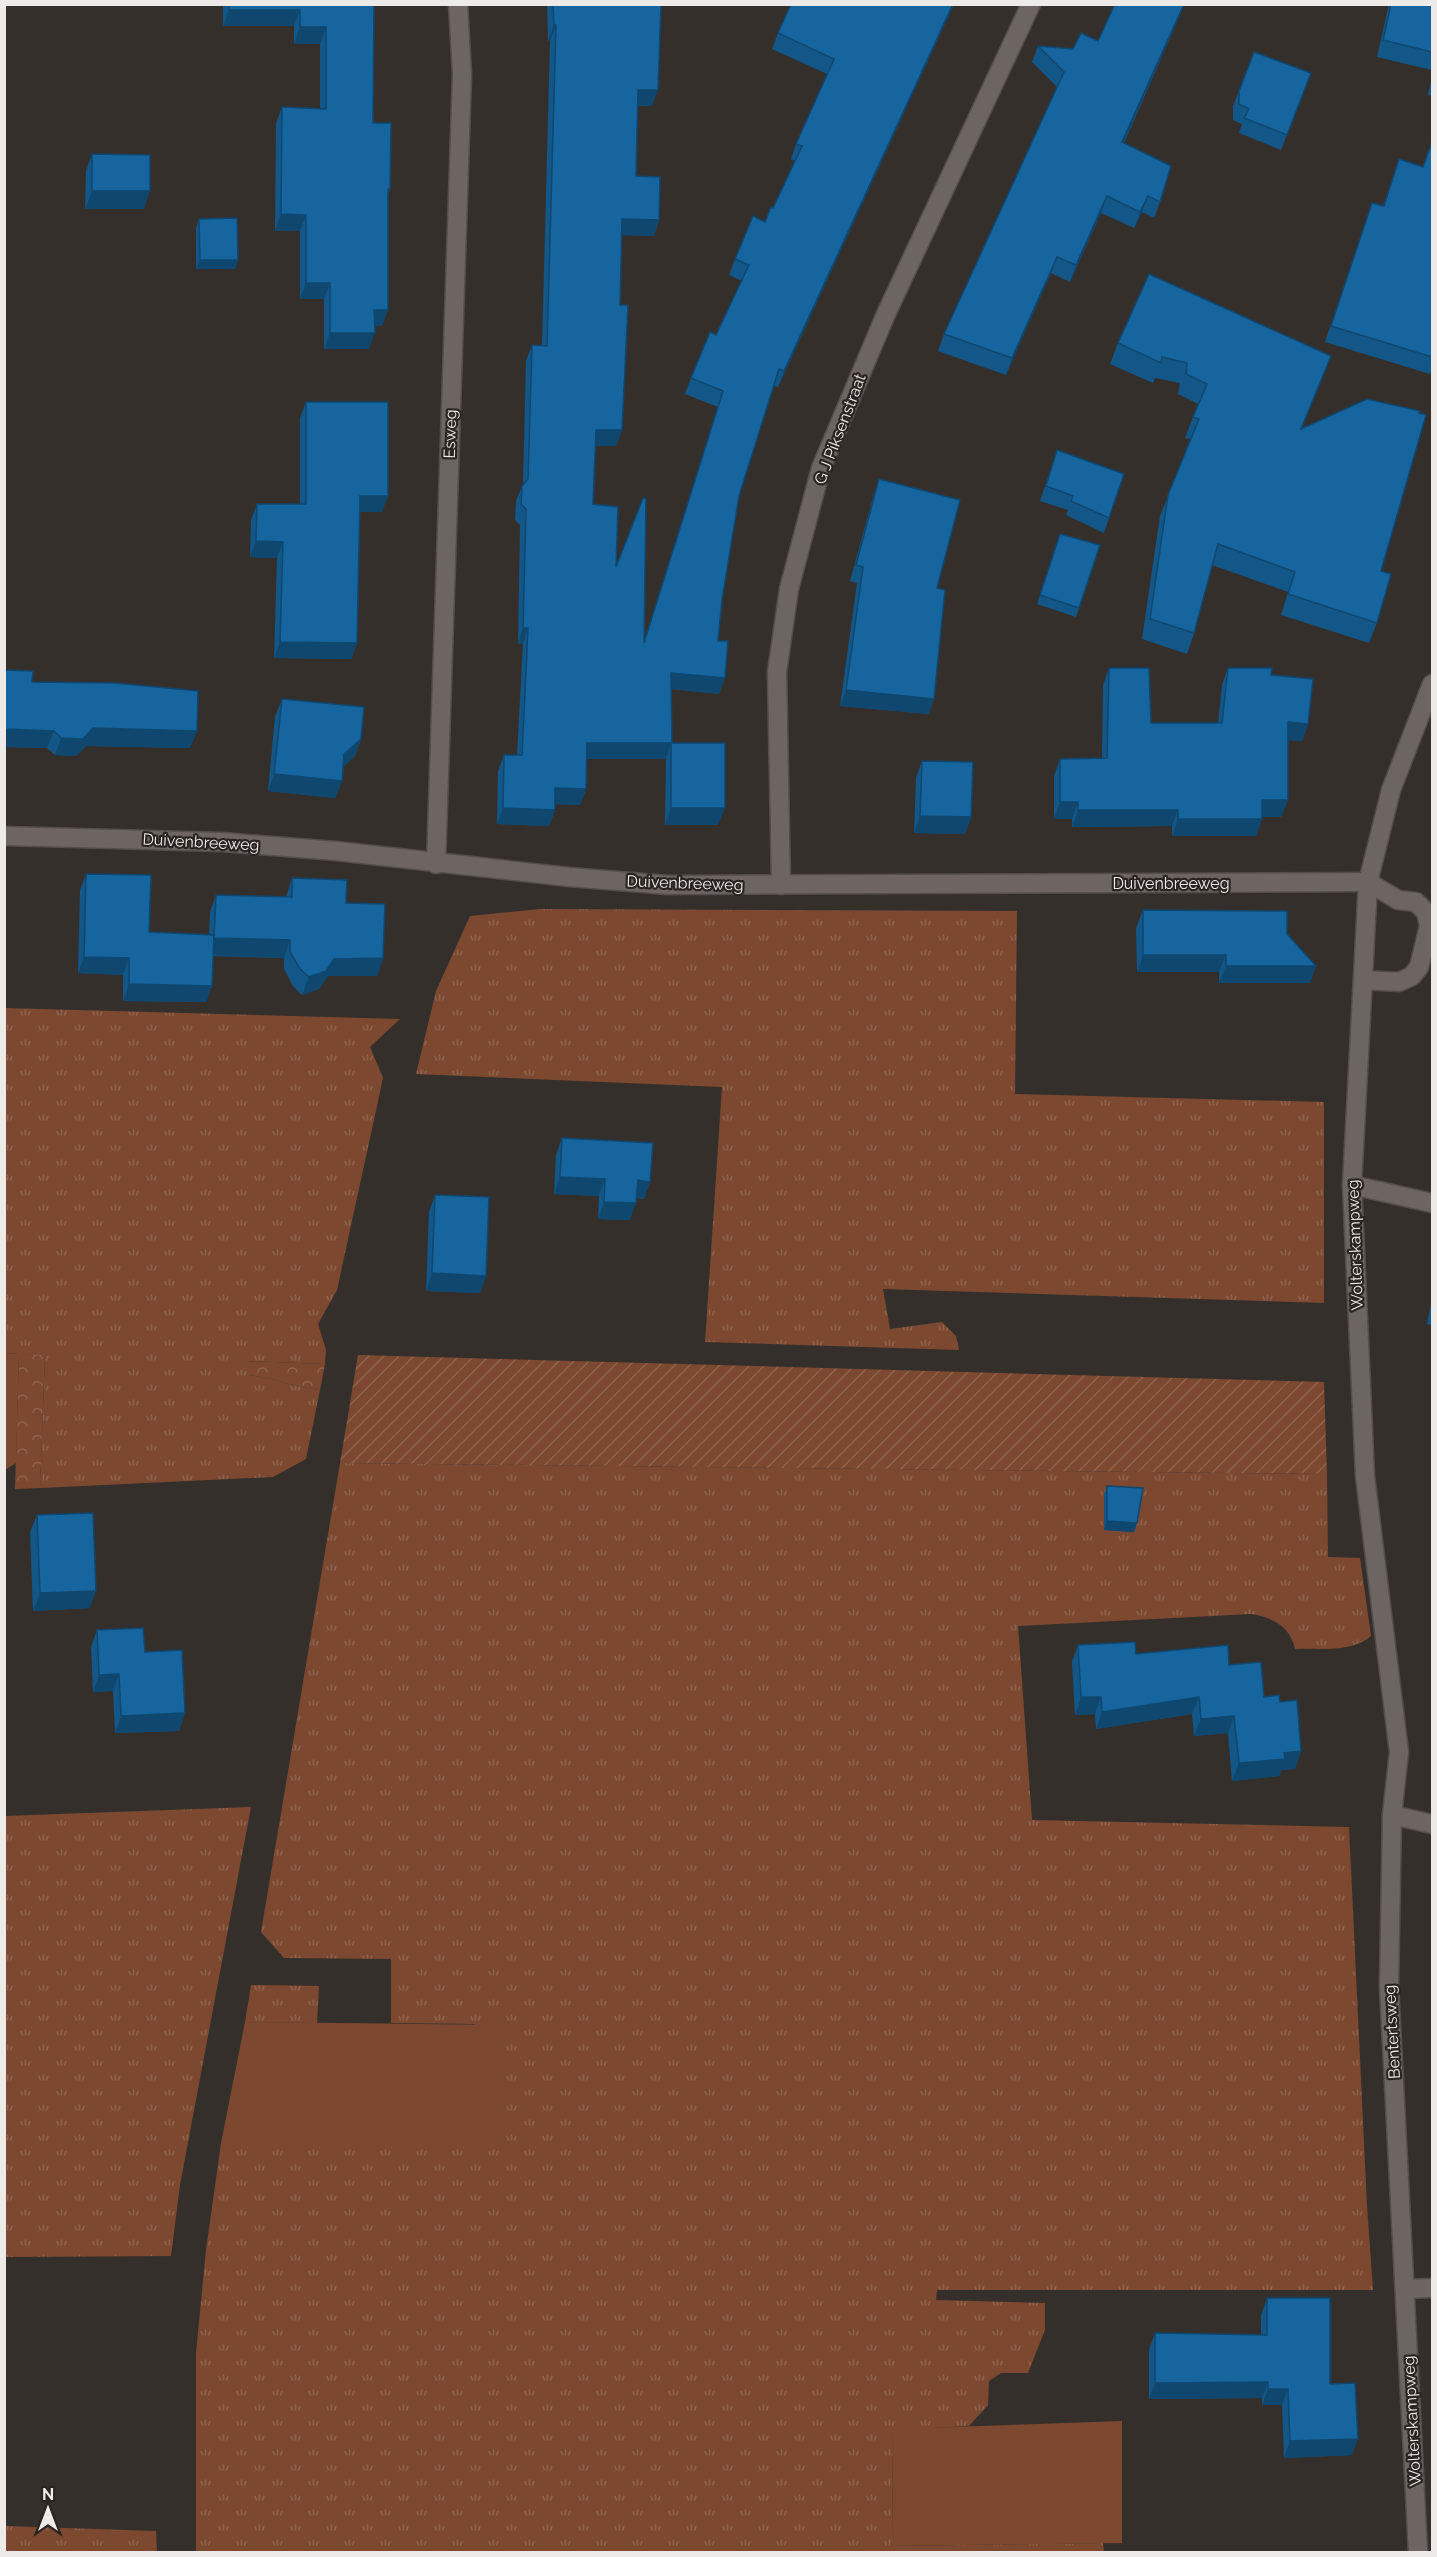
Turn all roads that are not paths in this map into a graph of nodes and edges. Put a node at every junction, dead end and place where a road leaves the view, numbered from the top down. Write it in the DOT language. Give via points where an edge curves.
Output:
graph roads {
  1 [pos="458,4"];
  2 [pos="1031,4"];
  3 [pos="1432,684"];
  4 [pos="4,836"];
  5 [pos="436,864"];
  6 [pos="1368,882"];
  7 [pos="781,885"];
  8 [pos="1363,980"];
  9 [pos="1352,1185"];
  10 [pos="1432,1203"];
  11 [pos="1392,1815"];
  12 [pos="1432,1824"];
  13 [pos="1432,2288"];
  14 [pos="1405,2289"];
  15 [pos="1418,2553"];
  1 -- 5 [label="street, Esweg" via="462,86"];
  2 -- 7 [label="street, G J Piksenstraat" via="886,314 822,468 789,589 777,672"];
  3 -- 6 [label="street, Wolterskampweg" via="1391,790"];
  4 -- 5 [label="street, Duivenbreeweg" via="222,842"];
  5 -- 7 [label="street, Duivenbreeweg" via="668,885"];
  6 -- 7 [label="street, Duivenbreeweg"];
  6 -- 8 [label="street, Wolterskampweg"];
  6 -- 8 [label="street" via="1398,900 1416,902 1426,912 1429,926 1419,967 1412,976 1399,982"];
  8 -- 9 [label="street, Wolterskampweg"];
  9 -- 10 [label="street"];
  9 -- 11 [label="street, Wolterskampweg" via="1365,1476 1399,1752"];
  11 -- 12 [label="street"];
  11 -- 14 [label="street, Bentertsweg" via="1389,1986"];
  13 -- 14 [label="street"];
  14 -- 15 [label="street, Wolterskampweg"];
}
